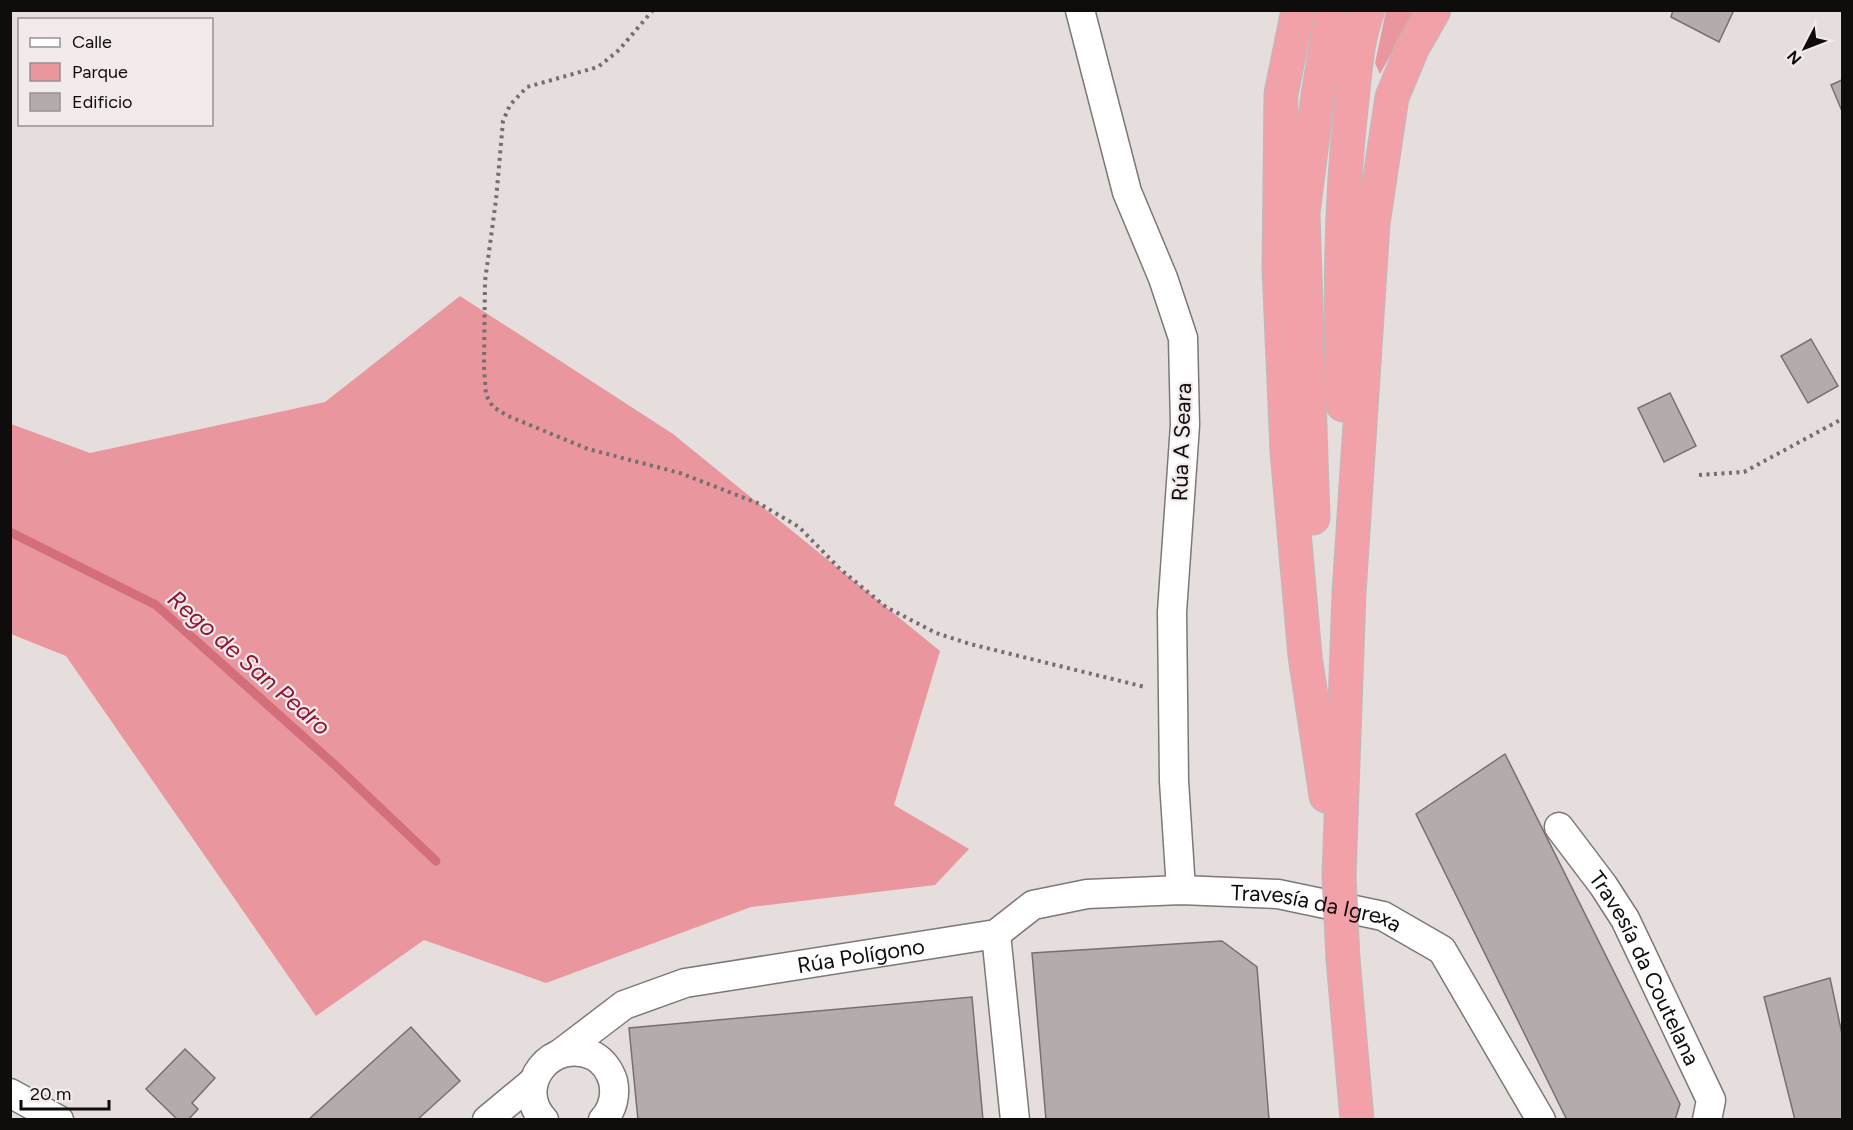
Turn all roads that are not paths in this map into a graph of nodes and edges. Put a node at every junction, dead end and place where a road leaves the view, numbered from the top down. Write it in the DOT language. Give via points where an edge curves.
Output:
graph roads {
  1 [pos="1080,10"];
  2 [pos="1298,10"];
  3 [pos="1332,10"];
  4 [pos="1368,10"];
  5 [pos="1434,10"];
  6 [pos="1349,593"];
  7 [pos="1321,757"];
  8 [pos="1559,827"];
  9 [pos="1339,876"];
  10 [pos="1181,890"];
  11 [pos="996,934"];
  12 [pos="561,1053"];
  13 [pos="534,1081"];
  14 [pos="13,1100"];
  15 [pos="607,1118"];
  16 [pos="58,1119"];
  17 [pos="487,1119"];
  18 [pos="544,1119"];
  19 [pos="1015,1119"];
  20 [pos="1357,1119"];
  21 [pos="1541,1119"];
  22 [pos="1707,1119"];
  1 -- 10 [label="street, Rúa A Seara" via="1127,192 1163,278 1182,338 1185,425 1172,612 1174,781"];
  2 -- 7 [label="highway" via="1281,93 1279,268 1288,464 1305,656"];
  3 -- 7 [label="highway" via="1303,213"];
  4 -- 6 [label="highway" via="1360,33 1344,176 1341,343"];
  5 -- 6 [label="highway" via="1392,97 1378,189"];
  6 -- 9 [label="highway"];
  7 -- 9 [label="highway"];
  8 -- 22 [label="street, Travesía da Coutelana" via="1625,919 1711,1100"];
  9 -- 20 [label="highway, bridge"];
  10 -- 11 [label="street, Travesía da Igrexa" via="1087,894 1033,905"];
  10 -- 21 [label="street, Travesía da Igrexa" via="1278,894 1383,916 1443,950"];
  11 -- 12 [label="street, Rúa Polígono" via="685,983 624,1005"];
  11 -- 19 [label="street"];
  12 -- 13 [label="street, Rúa Polígono" via="544,1064"];
  12 -- 15 [label="street" via="586,1053 606,1066 615,1090"];
  13 -- 17 [label="street, Rúa Polígono"];
  13 -- 18 [label="street" via="536,1106"];
  14 -- 16 [label="street"];
}
